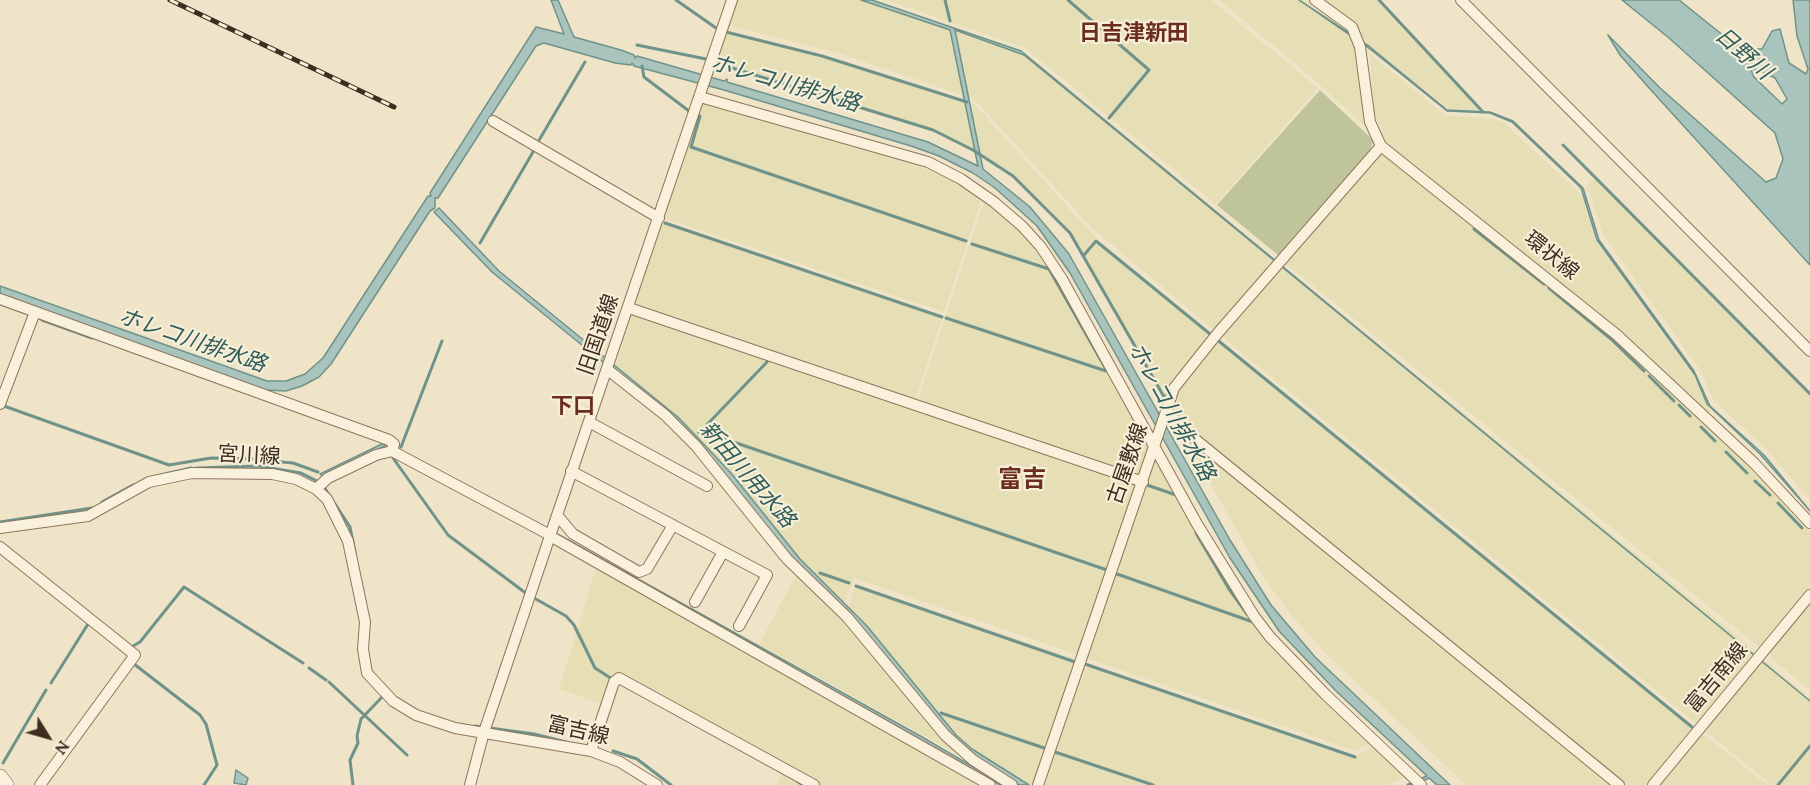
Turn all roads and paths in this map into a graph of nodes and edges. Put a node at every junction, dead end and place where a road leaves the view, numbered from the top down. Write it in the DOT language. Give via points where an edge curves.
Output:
graph roads {
  1 [pos="732,0"];
  2 [pos="1315,0"];
  3 [pos="1461,0"];
  4 [pos="702,92"];
  5 [pos="493,121"];
  6 [pos="1381,146"];
  7 [pos="659,218"];
  8 [pos="0,299"];
  9 [pos="629,308"];
  10 [pos="35,312"];
  11 [pos="1810,351"];
  12 [pos="608,370"];
  13 [pos="0,405"];
  14 [pos="1166,413"];
  15 [pos="589,422"];
  16 [pos="1154,441"];
  17 [pos="392,451"];
  18 [pos="572,471"];
  19 [pos="1143,482"];
  20 [pos="707,486"];
  21 [pos="316,489"];
  22 [pos="558,515"];
  23 [pos="1810,523"];
  24 [pos="673,525"];
  25 [pos="0,528"];
  26 [pos="550,536"];
  27 [pos="0,547"];
  28 [pos="723,552"];
  29 [pos="1810,595"];
  30 [pos="695,602"];
  31 [pos="739,626"];
  32 [pos="484,732"];
  33 [pos="591,751"];
  34 [pos="40,785"];
  35 [pos="470,785"];
  36 [pos="657,785"];
  37 [pos="814,785"];
  38 [pos="990,785"];
  39 [pos="1012,785"];
  40 [pos="1038,785"];
  41 [pos="1421,785"];
  42 [pos="1618,785"];
  43 [pos="1653,785"];
  1 -- 4 [label="street, 旧国道線"];
  2 -- 6 [label="street, 環状線" via="1352,27 1360,47 1370,122"];
  3 -- 11 [label="street"];
  4 -- 7 [label="street, 旧国道線"];
  4 -- 16 [label="street" via="928,162 961,178 994,202 1041,247"];
  5 -- 7 [label="street"];
  6 -- 14 [label="street, 古屋敷線" via="1188,370 1174,388"];
  6 -- 23 [label="street, 環状線" via="1617,335 1754,463"];
  7 -- 9 [label="street, 旧国道線"];
  8 -- 10 [label="street"];
  9 -- 12 [label="street, 旧国道線"];
  9 -- 19 [label="street"];
  10 -- 13 [label="street"];
  10 -- 17 [label="street" via="389,440 394,444"];
  12 -- 15 [label="street, 旧国道線"];
  12 -- 39 [label="street" via="665,415 696,446 787,559 847,617 945,735 973,760"];
  14 -- 16 [label="street, 古屋敷線"];
  14 -- 42 [label="street"];
  15 -- 18 [label="street, 旧国道線"];
  15 -- 20 [label="street"];
  16 -- 19 [label="street, 古屋敷線"];
  16 -- 41 [label="street" via="1238,591 1270,637"];
  17 -- 21 [label="street" via="376,454 328,478"];
  17 -- 26 [label="street"];
  18 -- 22 [label="street, 旧国道線"];
  18 -- 24 [label="street"];
  19 -- 40 [label="street, 古屋敷線"];
  21 -- 25 [label="street, 宮川線" via="296,479 272,474 192,473 149,482 88,516"];
  21 -- 32 [label="street" via="327,499 348,541 365,622 363,649 367,673 393,701 416,715 455,728"];
  22 -- 24 [label="street" via="573,534 639,572 647,569"];
  22 -- 26 [label="street, 旧国道線"];
  24 -- 28 [label="street"];
  26 -- 32 [label="street, 旧国道線"];
  26 -- 38 [label="street"];
  27 -- 34 [label="street" via="135,655"];
  28 -- 30 [label="street"];
  28 -- 31 [label="street" via="767,575"];
  29 -- 43 [label="street, 富吉南線"];
  32 -- 33 [label="street, 富吉線"];
  32 -- 35 [label="street, 旧国道線"];
  33 -- 36 [label="street, 富吉線" via="620,762"];
  33 -- 37 [label="street" via="614,682 619,678"];
}
